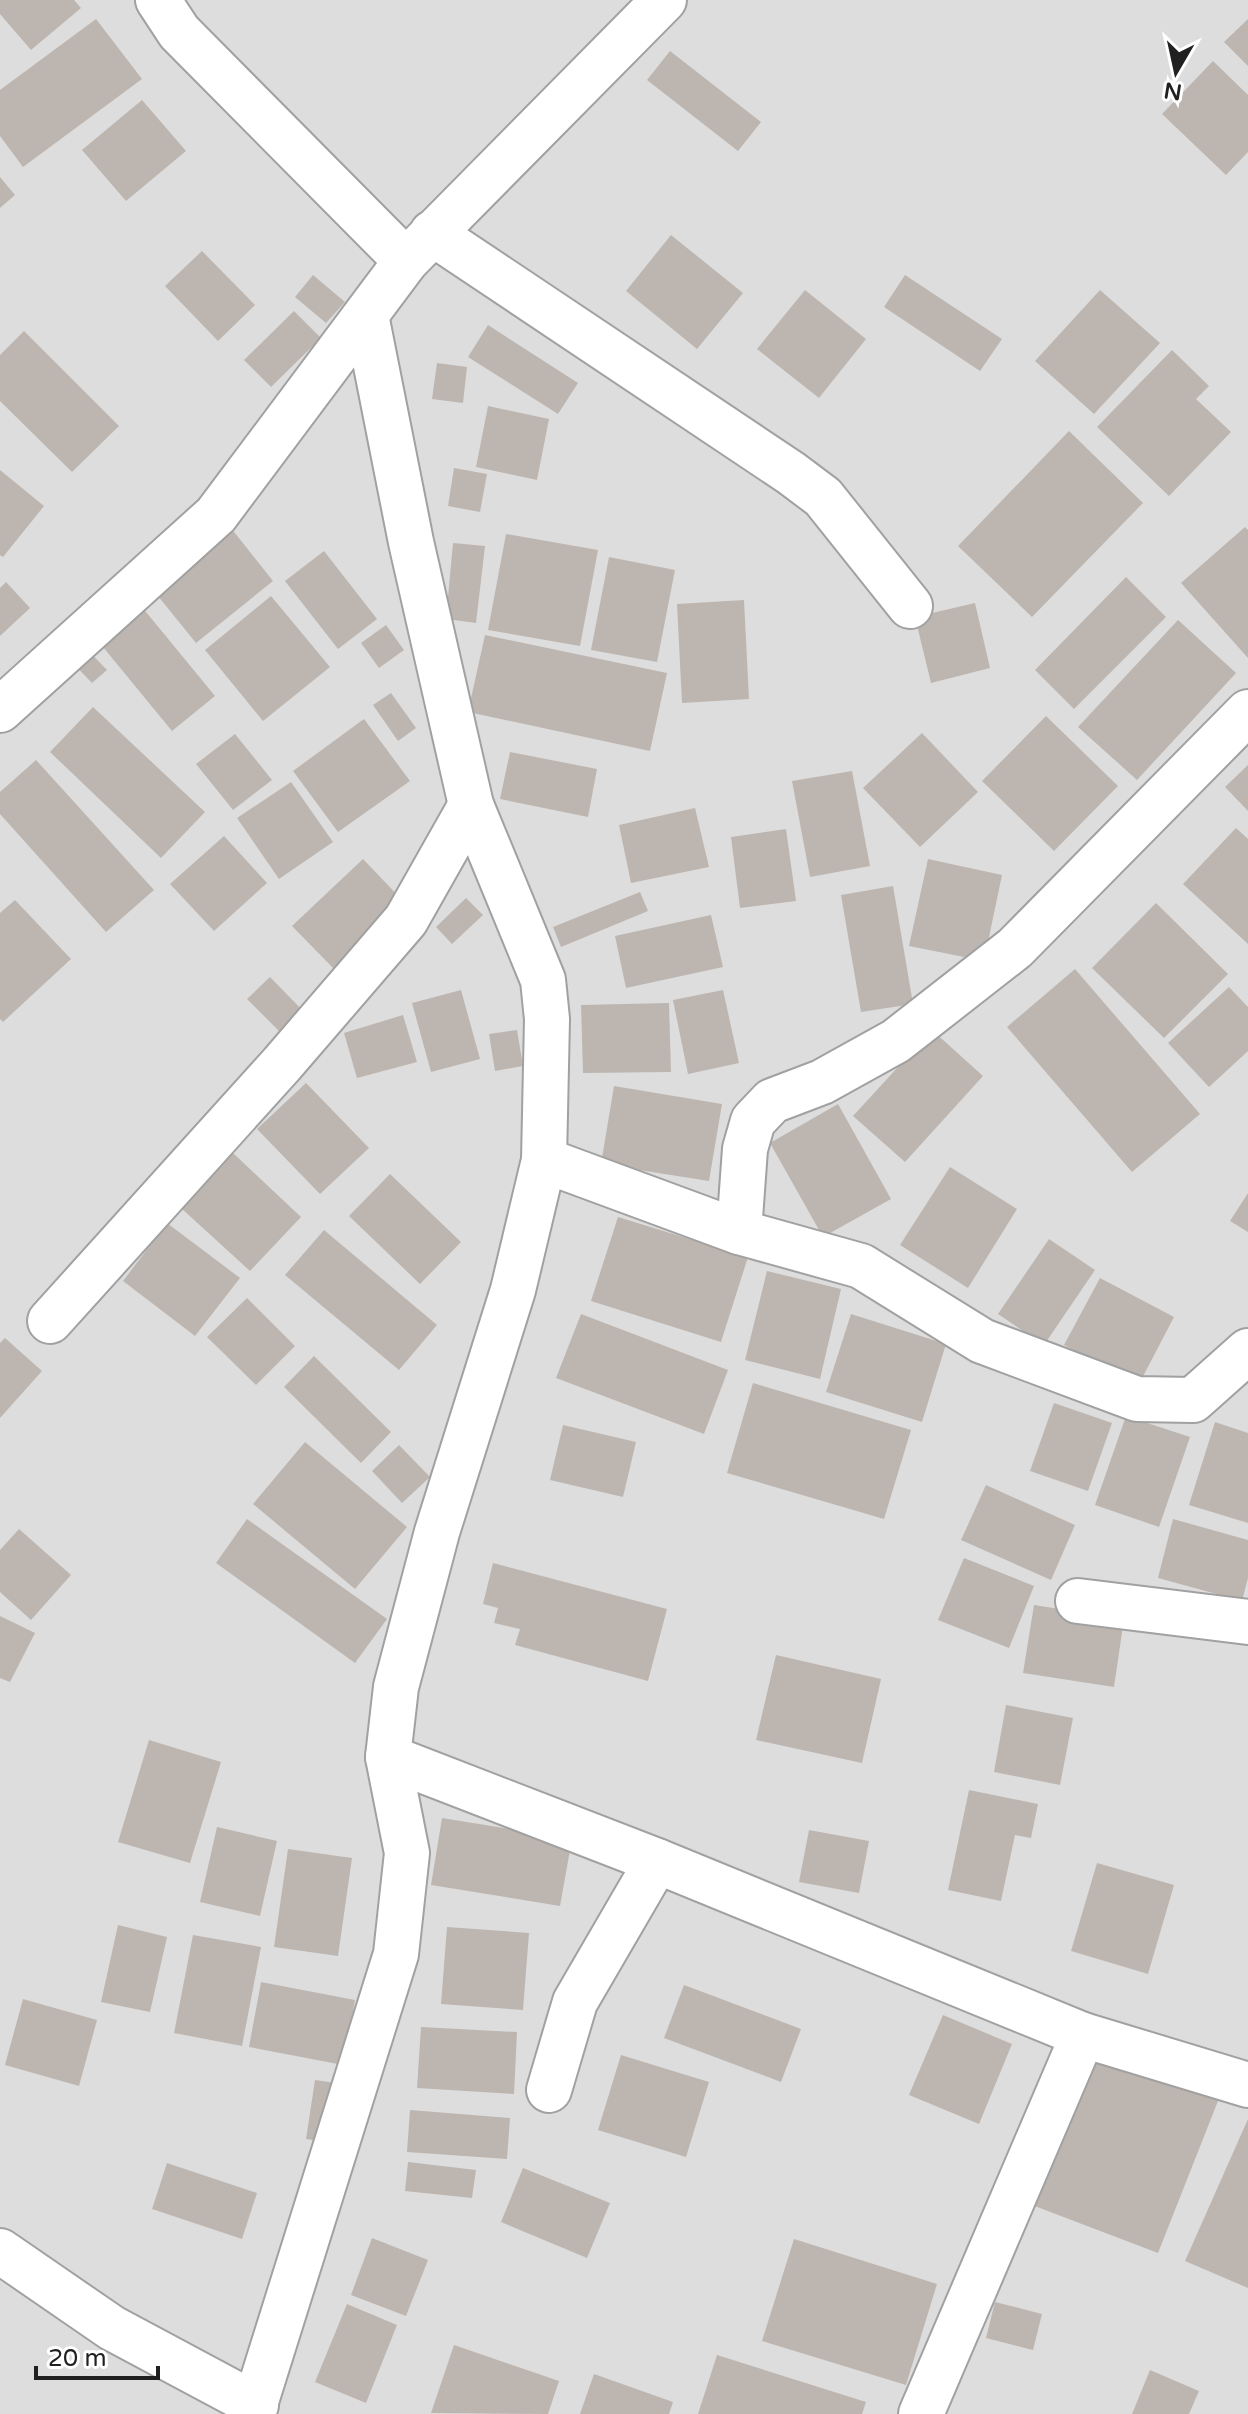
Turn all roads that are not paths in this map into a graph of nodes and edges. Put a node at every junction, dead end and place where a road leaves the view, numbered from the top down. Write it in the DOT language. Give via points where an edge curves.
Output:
graph roads {
  1 [pos="158,0"];
  2 [pos="664,0"];
  3 [pos="419,247"];
  4 [pos="366,315"];
  5 [pos="910,606"];
  6 [pos="0,710"];
  7 [pos="1248,712"];
  8 [pos="471,805"];
  9 [pos="544,1160"];
  10 [pos="739,1232"];
  11 [pos="50,1321"];
  12 [pos="1248,1351"];
  13 [pos="1078,1601"];
  14 [pos="1248,1622"];
  15 [pos="388,1757"];
  16 [pos="657,1861"];
  17 [pos="1083,2035"];
  18 [pos="1248,2085"];
  19 [pos="549,2090"];
  20 [pos="0,2251"];
  21 [pos="254,2410"];
  22 [pos="921,2414"];
  1 -- 3 [label="street" via="179,32"];
  2 -- 3 [label="street"];
  3 -- 4 [label="street"];
  3 -- 5 [label="street" via="791,473 823,497"];
  4 -- 6 [label="street" via="216,515"];
  4 -- 8 [label="street"];
  7 -- 10 [label="street" via="1015,948 896,1041 822,1082 772,1101 753,1121 745,1149"];
  8 -- 9 [label="street" via="543,980"];
  8 -- 11 [label="street" via="406,920"];
  9 -- 10 [label="street"];
  9 -- 15 [label="street" via="513,1290 437,1532 396,1687"];
  10 -- 12 [label="street" via="861,1266 982,1341 1137,1399 1193,1400"];
  13 -- 14 [label="street"];
  15 -- 16 [label="street"];
  15 -- 21 [label="street" via="407,1853 396,1954"];
  16 -- 17 [label="street"];
  16 -- 19 [label="street" via="575,2002"];
  17 -- 18 [label="street"];
  17 -- 22 [label="street"];
  20 -- 21 [label="street" via="112,2328"];
}
